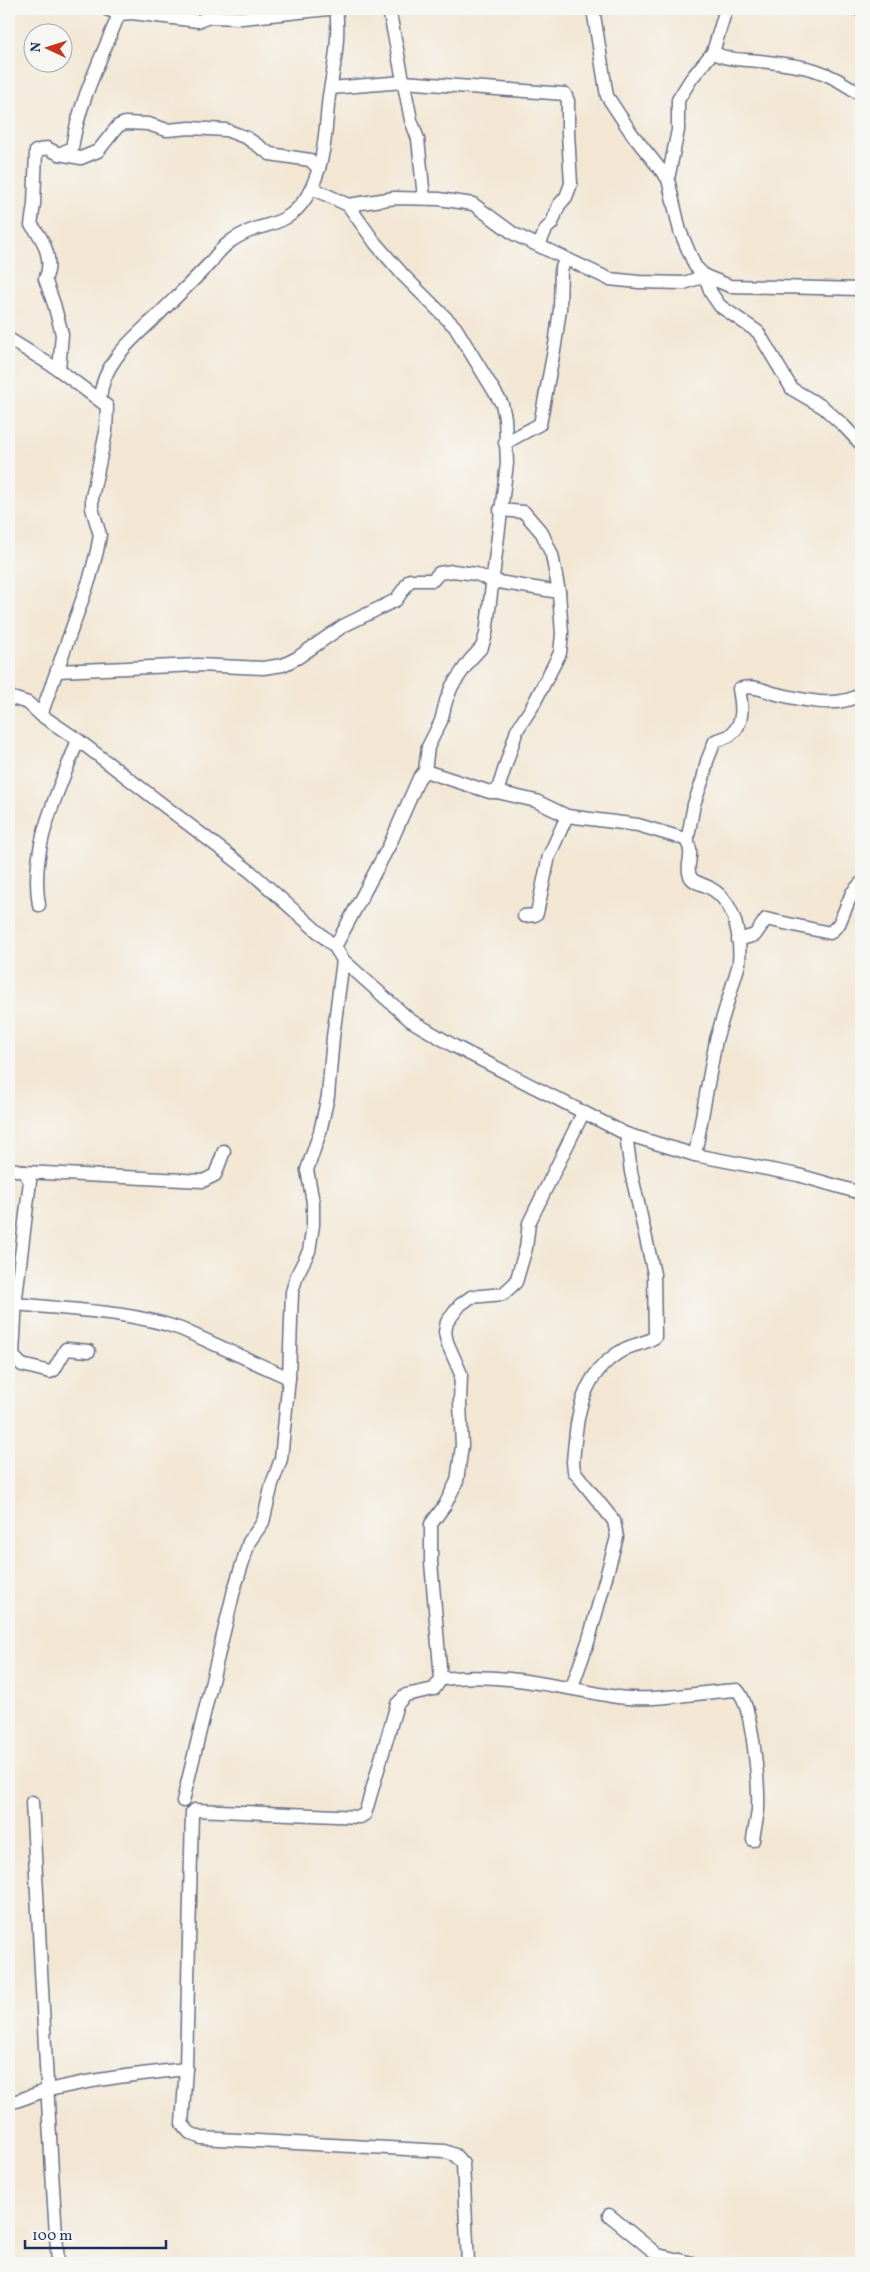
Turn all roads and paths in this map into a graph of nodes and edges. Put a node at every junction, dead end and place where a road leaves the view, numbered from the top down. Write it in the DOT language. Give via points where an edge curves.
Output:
graph roads {
  1 [pos="106,9"];
  2 [pos="328,9"];
  3 [pos="336,9"];
  4 [pos="389,9"];
  5 [pos="593,9"];
  6 [pos="726,9"];
  7 [pos="119,14"];
  8 [pos="713,52"];
  9 [pos="403,82"];
  10 [pos="331,88"];
  11 [pos="861,95"];
  12 [pos="59,154"];
  13 [pos="319,169"];
  14 [pos="668,178"];
  15 [pos="312,188"];
  16 [pos="424,198"];
  17 [pos="348,205"];
  18 [pos="539,245"];
  19 [pos="566,260"];
  20 [pos="705,276"];
  21 [pos="861,289"];
  22 [pos="9,339"];
  23 [pos="59,370"];
  24 [pos="100,400"];
  25 [pos="505,443"];
  26 [pos="861,444"];
  27 [pos="500,510"];
  28 [pos="492,581"];
  29 [pos="559,592"];
  30 [pos="57,671"];
  31 [pos="861,694"];
  32 [pos="9,697"];
  33 [pos="41,715"];
  34 [pos="78,740"];
  35 [pos="425,771"];
  36 [pos="497,792"];
  37 [pos="567,816"];
  38 [pos="688,840"];
  39 [pos="861,884"];
  40 [pos="39,905"];
  41 [pos="524,916"];
  42 [pos="738,940"];
  43 [pos="335,947"];
  44 [pos="343,960"];
  45 [pos="583,1113"];
  46 [pos="626,1134"];
  47 [pos="224,1151"];
  48 [pos="695,1155"];
  49 [pos="9,1168"];
  50 [pos="24,1172"];
  51 [pos="861,1193"];
  52 [pos="16,1304"];
  53 [pos="88,1351"];
  54 [pos="11,1356"];
  55 [pos="289,1378"];
  56 [pos="441,1679"];
  57 [pos="572,1687"];
  58 [pos="182,1801"];
  59 [pos="32,1802"];
  60 [pos="753,1840"];
  61 [pos="186,2068"];
  62 [pos="46,2090"];
  63 [pos="9,2103"];
  64 [pos="609,2215"];
  65 [pos="58,2263"];
  66 [pos="468,2263"];
  67 [pos="692,2263"];
  1 -- 7 [label="street"];
  2 -- 7 [label="street" via="242,18 210,17 198,21"];
  3 -- 10 [label="street" via="338,32"];
  4 -- 9 [label="street"];
  5 -- 14 [label="street" via="607,96 632,134"];
  6 -- 8 [label="street"];
  7 -- 12 [label="street" via="82,107 72,148"];
  8 -- 11 [label="street" via="724,58 821,70"];
  8 -- 14 [label="street" via="678,100 678,130"];
  9 -- 10 [label="street"];
  9 -- 16 [label="street" via="418,139"];
  9 -- 18 [label="street" via="565,94 568,101 571,184"];
  10 -- 13 [label="street"];
  12 -- 13 [label="street" via="82,158 98,152 118,126 125,123 148,124 167,130 226,130 248,138 270,154 310,160"];
  12 -- 23 [label="street" via="47,148 36,151 31,225 44,239 50,270 45,279 62,334"];
  13 -- 15 [label="street"];
  14 -- 20 [label="street" via="680,231 695,266"];
  15 -- 17 [label="street"];
  15 -- 24 [label="street" via="291,215 232,239 221,248 211,262 120,352 105,374"];
  16 -- 17 [label="street" via="395,198"];
  16 -- 18 [label="street" via="474,204 514,234"];
  17 -- 25 [label="street" via="404,276 455,327 502,404"];
  18 -- 19 [label="street"];
  19 -- 20 [label="street" via="609,279 684,283"];
  19 -- 25 [label="street" via="561,269 558,327 540,424"];
  20 -- 21 [label="street" via="730,286"];
  20 -- 26 [label="street" via="720,306 758,332 792,388 823,408"];
  22 -- 23 [label="street"];
  23 -- 24 [label="street"];
  24 -- 30 [label="street" via="107,406 108,417 92,508 100,535 90,578"];
  25 -- 27 [label="street" via="507,463"];
  27 -- 28 [label="street"];
  27 -- 29 [label="street" via="524,512 542,532 552,555"];
  28 -- 29 [label="street"];
  28 -- 30 [label="street" via="476,574 452,571 439,572 433,580 410,580 396,600 342,626 283,665"];
  28 -- 35 [label="street" via="482,647 452,686 428,748"];
  29 -- 36 [label="street" via="560,653 516,730"];
  30 -- 33 [label="street"];
  31 -- 38 [label="street" via="854,699 832,703 753,687 739,689 740,723 731,734 715,741 706,761"];
  32 -- 33 [label="street" via="28,703"];
  33 -- 34 [label="street"];
  34 -- 40 [label="street" via="44,831 38,860"];
  34 -- 43 [label="street" via="251,872"];
  35 -- 36 [label="street"];
  35 -- 43 [label="street"];
  36 -- 37 [label="street" via="536,802"];
  37 -- 38 [label="street" via="638,825"];
  37 -- 41 [label="street" via="549,856 538,913"];
  38 -- 42 [label="street" via="692,849 690,876 717,893 726,903 733,915"];
  39 -- 42 [label="street" via="852,893 839,924 830,933 766,919 755,935"];
  42 -- 48 [label="street" via="739,964 716,1040"];
  43 -- 44 [label="street"];
  44 -- 45 [label="street" via="410,1020"];
  44 -- 55 [label="street" via="328,1096 307,1170 314,1224 309,1251 292,1292"];
  45 -- 46 [label="street"];
  45 -- 56 [label="street" via="529,1223 516,1282 503,1294 471,1297 447,1322 447,1342 462,1374 462,1446 457,1481 431,1524"];
  46 -- 48 [label="street"];
  46 -- 57 [label="street" via="630,1172 654,1274 655,1337 612,1358 592,1380 581,1399 572,1462 574,1472 614,1521 617,1537"];
  47 -- 50 [label="street" via="216,1175 204,1181"];
  48 -- 51 [label="street" via="798,1174"];
  49 -- 50 [label="street"];
  50 -- 52 [label="street" via="30,1187"];
  52 -- 54 [label="street"];
  52 -- 55 [label="street" via="98,1312 164,1323"];
  53 -- 54 [label="street" via="66,1349 50,1372 22,1364"];
  55 -- 58 [label="street" via="281,1458 263,1522 250,1542 234,1590"];
  56 -- 57 [label="street" via="488,1676"];
  56 -- 61 [label="street" via="434,1689 406,1695 397,1704 365,1814 360,1817 192,1812"];
  57 -- 60 [label="street" via="636,1698 737,1690 744,1701 756,1758 758,1810"];
  59 -- 62 [label="street"];
  61 -- 62 [label="street" via="98,2079"];
  61 -- 66 [label="street" via="182,2124 201,2138 444,2151 454,2155 463,2164"];
  62 -- 63 [label="street"];
  62 -- 65 [label="street"];
  64 -- 67 [label="street" via="658,2255"];
}
